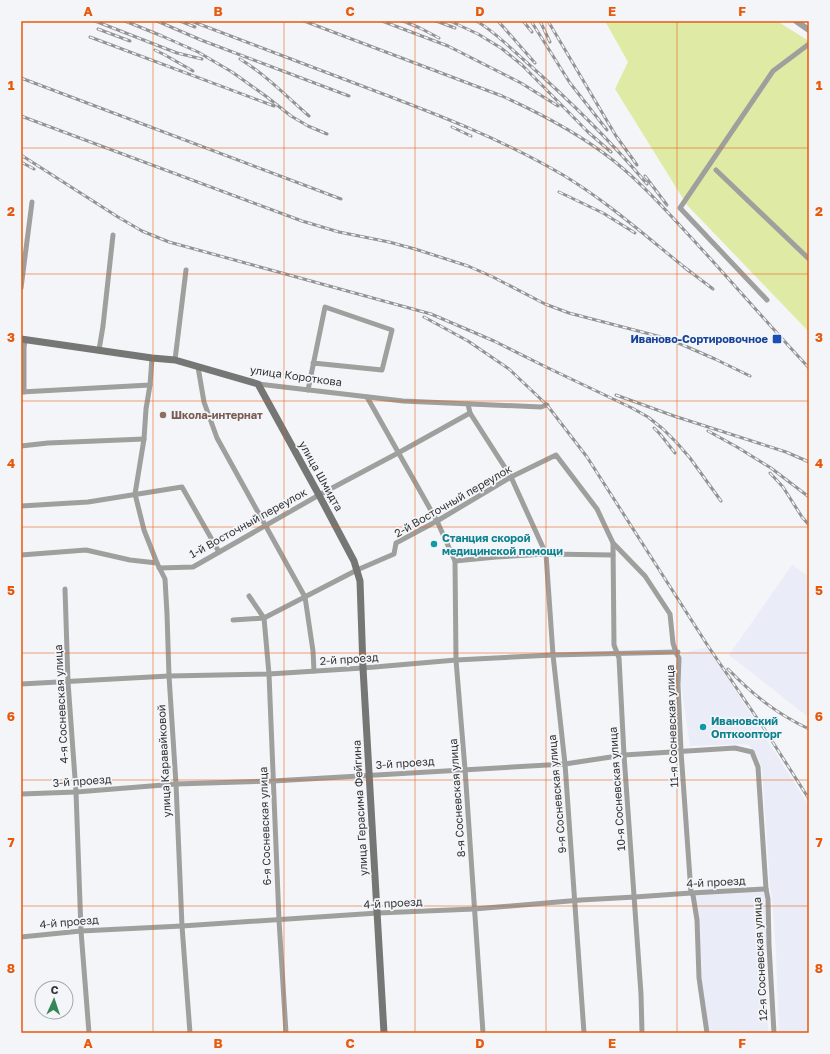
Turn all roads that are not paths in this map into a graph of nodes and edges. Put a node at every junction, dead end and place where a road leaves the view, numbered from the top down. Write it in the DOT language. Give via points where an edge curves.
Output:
graph roads {
  1 [pos="796,21"];
  2 [pos="809,30"];
  3 [pos="809,44"];
  4 [pos="716,170"];
  5 [pos="32,202"];
  6 [pos="113,235"];
  7 [pos="809,259"];
  8 [pos="186,270"];
  9 [pos="21,288"];
  10 [pos="767,300"];
  11 [pos="23,339"];
  12 [pos="99,350"];
  13 [pos="152,358"];
  14 [pos="175,360"];
  15 [pos="314,363"];
  16 [pos="198,367"];
  17 [pos="258,384"];
  18 [pos="150,385"];
  19 [pos="308,390"];
  20 [pos="22,392"];
  21 [pos="367,397"];
  22 [pos="468,404"];
  23 [pos="547,405"];
  24 [pos="470,413"];
  25 [pos="144,439"];
  26 [pos="21,446"];
  27 [pos="398,453"];
  28 [pos="556,455"];
  29 [pos="511,477"];
  30 [pos="135,494"];
  31 [pos="319,495"];
  32 [pos="21,506"];
  33 [pos="437,521"];
  34 [pos="266,525"];
  35 [pos="613,544"];
  36 [pos="219,552"];
  37 [pos="546,554"];
  38 [pos="21,555"];
  39 [pos="613,555"];
  40 [pos="455,562"];
  41 [pos="158,565"];
  42 [pos="357,570"];
  43 [pos="360,581"];
  44 [pos="65,590"];
  45 [pos="249,596"];
  46 [pos="305,597"];
  47 [pos="264,618"];
  48 [pos="233,620"];
  49 [pos="677,652"];
  50 [pos="617,654"];
  51 [pos="553,655"];
  52 [pos="456,660"];
  53 [pos="363,668"];
  54 [pos="314,671"];
  55 [pos="269,674"];
  56 [pos="169,676"];
  57 [pos="68,682"];
  58 [pos="21,684"];
  59 [pos="742,749"];
  60 [pos="681,751"];
  61 [pos="624,755"];
  62 [pos="565,764"];
  63 [pos="465,769"];
  64 [pos="370,776"];
  65 [pos="274,781"];
  66 [pos="176,784"];
  67 [pos="76,792"];
  68 [pos="21,794"];
  69 [pos="766,889"];
  70 [pos="691,892"];
  71 [pos="635,897"];
  72 [pos="575,900"];
  73 [pos="474,909"];
  74 [pos="378,913"];
  75 [pos="279,920"];
  76 [pos="182,926"];
  77 [pos="81,930"];
  78 [pos="21,936"];
  79 [pos="89,1033"];
  80 [pos="190,1033"];
  81 [pos="286,1033"];
  82 [pos="384,1033"];
  83 [pos="483,1033"];
  84 [pos="584,1033"];
  85 [pos="642,1033"];
  86 [pos="707,1033"];
  87 [pos="774,1033"];
  1 -- 2 [label="street"];
  3 -- 10 [label="street" via="773,71 680,208"];
  4 -- 7 [label="street"];
  5 -- 9 [label="street"];
  6 -- 12 [label="street"];
  8 -- 14 [label="street"];
  11 -- 12 [label="main road, улица Короткова"];
  11 -- 20 [label="street"];
  12 -- 13 [label="main road, улица Короткова"];
  13 -- 14 [label="main road, улица Короткова"];
  13 -- 18 [label="street"];
  14 -- 16 [label="main road, улица Короткова"];
  15 -- 15 [label="street" via="325,307 392,330 382,370"];
  15 -- 19 [label="street"];
  16 -- 17 [label="main road, улица Короткова"];
  16 -- 34 [label="street" via="204,402 217,438"];
  17 -- 19 [label="street, улица Короткова"];
  17 -- 31 [label="main road, улица Шмидта"];
  18 -- 20 [label="street"];
  18 -- 25 [label="street"];
  19 -- 21 [label="street, улица Короткова"];
  21 -- 22 [label="street, улица Короткова"];
  21 -- 27 [label="street"];
  22 -- 23 [label="street, улица Короткова" via="541,407"];
  22 -- 24 [label="street"];
  24 -- 27 [label="street, 1-й Восточный переулок"];
  24 -- 29 [label="street"];
  25 -- 26 [label="street"];
  25 -- 30 [label="street"];
  27 -- 31 [label="street, 1-й Восточный переулок"];
  27 -- 33 [label="street"];
  28 -- 29 [label="street, 2-й Восточный переулок"];
  28 -- 35 [label="street, 11-я Сосневская улица" via="596,509"];
  29 -- 33 [label="street, 2-й Восточный переулок"];
  29 -- 37 [label="street"];
  30 -- 32 [label="street" via="88,502"];
  30 -- 36 [label="street" via="182,487"];
  30 -- 41 [label="street, улица Каравайковой" via="144,530"];
  31 -- 34 [label="street, 1-й Восточный переулок"];
  31 -- 42 [label="main road, улица Шмидта"];
  33 -- 40 [label="street"];
  33 -- 42 [label="street, 2-й Восточный переулок" via="396,542 394,554"];
  34 -- 36 [label="street, 1-й Восточный переулок"];
  34 -- 46 [label="street"];
  35 -- 39 [label="street, 10-я Сосневская улица"];
  35 -- 49 [label="street, 11-я Сосневская улица" via="645,576 670,614 673,643"];
  36 -- 41 [label="street, 1-й Восточный переулок" via="193,567"];
  37 -- 39 [label="street"];
  37 -- 40 [label="street"];
  37 -- 51 [label="street, 9-я Сосневская улица"];
  38 -- 41 [label="street, 1-й Восточный переулок" via="86,550"];
  39 -- 50 [label="street, 10-я Сосневская улица" via="614,645"];
  40 -- 52 [label="street, 8-я Сосневская улица"];
  41 -- 56 [label="street, улица Каравайковой" via="165,579"];
  42 -- 43 [label="main road, улица Шмидта"];
  42 -- 46 [label="street, 2-й Восточный переулок"];
  43 -- 53 [label="main road, улица Герасима Фейгина"];
  44 -- 57 [label="street, 4-я Сосневская улица"];
  45 -- 47 [label="street"];
  46 -- 47 [label="street, 2-й Восточный переулок"];
  46 -- 54 [label="street"];
  47 -- 48 [label="street, 2-й Восточный переулок"];
  47 -- 55 [label="street, 6-я Сосневская улица"];
  49 -- 50 [label="street, 2-й проезд"];
  49 -- 60 [label="street, 11-я Сосневская улица"];
  50 -- 51 [label="street, 2-й проезд"];
  50 -- 61 [label="street, 10-я Сосневская улица"];
  51 -- 52 [label="street, 2-й проезд"];
  51 -- 62 [label="street, 9-я Сосневская улица"];
  52 -- 53 [label="street, 2-й проезд"];
  52 -- 63 [label="street, 8-я Сосневская улица"];
  53 -- 54 [label="street, 2-й проезд"];
  53 -- 64 [label="main road, улица Герасима Фейгина"];
  54 -- 55 [label="street, 2-й проезд"];
  55 -- 56 [label="street, 2-й проезд"];
  55 -- 65 [label="street, 6-я Сосневская улица"];
  56 -- 57 [label="street, 2-й проезд"];
  56 -- 66 [label="street, улица Каравайковой"];
  57 -- 58 [label="street, 2-й проезд"];
  57 -- 67 [label="street, 4-я Сосневская улица"];
  59 -- 60 [label="street, 3-й проезд"];
  59 -- 69 [label="street, 12-я Сосневская улица" via="752,752 758,767"];
  60 -- 61 [label="street, 3-й проезд"];
  60 -- 70 [label="street, 11-я Сосневская улица"];
  61 -- 62 [label="street, 3-й проезд"];
  61 -- 71 [label="street, 10-я Сосневская улица"];
  62 -- 63 [label="street, 3-й проезд"];
  62 -- 72 [label="street, 9-я Сосневская улица"];
  63 -- 64 [label="street, 3-й проезд"];
  63 -- 73 [label="street, 8-я Сосневская улица"];
  64 -- 65 [label="street, 3-й проезд"];
  64 -- 74 [label="main road, улица Герасима Фейгина"];
  65 -- 66 [label="street, 3-й проезд"];
  65 -- 75 [label="street, 6-я Сосневская улица"];
  66 -- 67 [label="street, 3-й проезд"];
  66 -- 76 [label="street, улица Каравайковой"];
  67 -- 68 [label="street, 3-й проезд"];
  67 -- 77 [label="street, 4-я Сосневская улица"];
  69 -- 70 [label="street, 4-й проезд"];
  69 -- 87 [label="street, 12-я Сосневская улица"];
  70 -- 71 [label="street, 4-й проезд"];
  70 -- 86 [label="street, 11-я Сосневская улица" via="697,920 699,978"];
  71 -- 72 [label="street, 4-й проезд"];
  71 -- 85 [label="street, 10-я Сосневская улица" via="642,994"];
  72 -- 73 [label="street, 4-й проезд"];
  72 -- 84 [label="street, 9-я Сосневская улица"];
  73 -- 74 [label="street, 4-й проезд"];
  73 -- 83 [label="street, 8-я Сосневская улица"];
  74 -- 75 [label="street, 4-й проезд"];
  74 -- 82 [label="main road, улица Герасима Фейгина"];
  75 -- 76 [label="street, 4-й проезд"];
  75 -- 81 [label="street, 6-я Сосневская улица"];
  76 -- 77 [label="street, 4-й проезд"];
  76 -- 80 [label="street, улица Каравайковой"];
  77 -- 78 [label="street, 4-й проезд"];
  77 -- 79 [label="street, 4-я Сосневская улица"];
}
